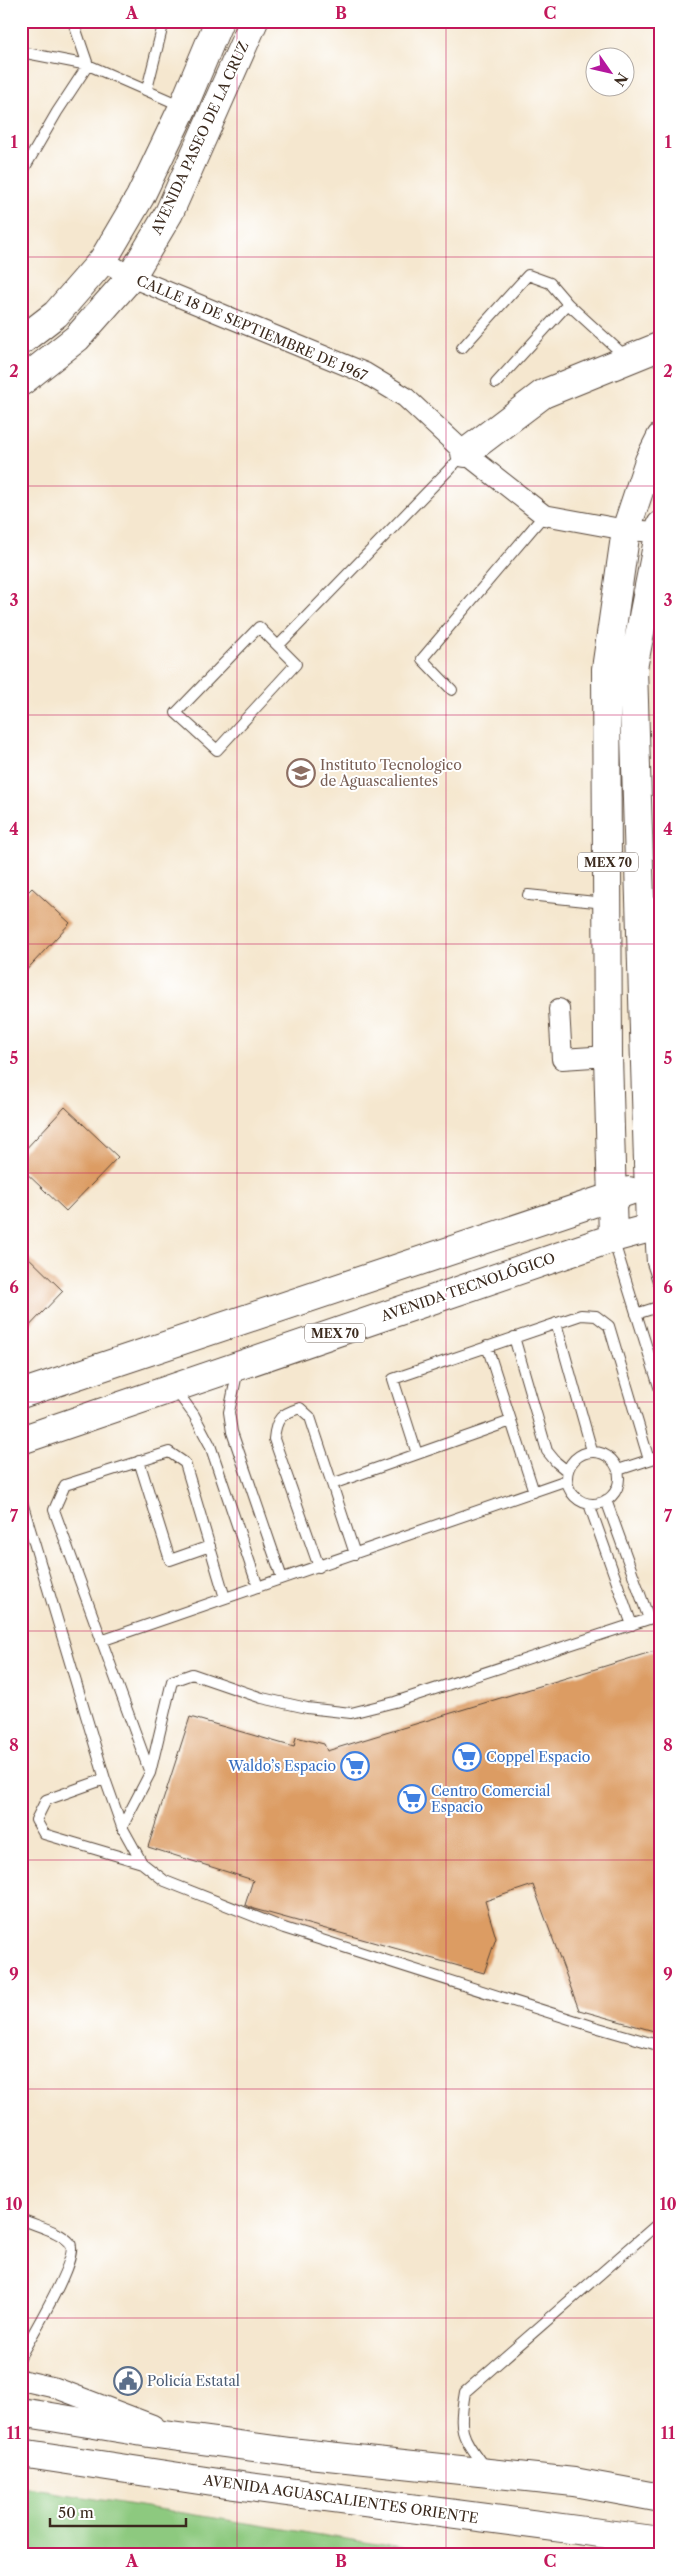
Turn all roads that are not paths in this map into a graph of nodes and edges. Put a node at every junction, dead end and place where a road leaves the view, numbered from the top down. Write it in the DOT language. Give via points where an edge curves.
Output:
graph roads {
  1 [pos="73,21"];
  2 [pos="164,21"];
  3 [pos="219,21"];
  4 [pos="254,21"];
  5 [pos="21,52"];
  6 [pos="88,65"];
  7 [pos="147,89"];
  8 [pos="183,107"];
  9 [pos="21,174"];
  10 [pos="103,260"];
  11 [pos="131,277"];
  12 [pos="568,304"];
  13 [pos="21,341"];
  14 [pos="661,346"];
  15 [pos="462,348"];
  16 [pos="629,359"];
  17 [pos="21,382"];
  18 [pos="496,383"];
  19 [pos="661,437"];
  20 [pos="465,453"];
  21 [pos="544,515"];
  22 [pos="660,528"];
  23 [pos="626,530"];
  24 [pos="278,646"];
  25 [pos="452,690"];
  26 [pos="528,895"];
  27 [pos="609,903"];
  28 [pos="559,1009"];
  29 [pos="608,1056"];
  30 [pos="654,1185"];
  31 [pos="613,1196"];
  32 [pos="655,1226"];
  33 [pos="613,1238"];
  34 [pos="661,1290"];
  35 [pos="661,1306"];
  36 [pos="636,1314"];
  37 [pos="556,1323"];
  38 [pos="514,1337"];
  39 [pos="487,1346"];
  40 [pos="238,1366"];
  41 [pos="174,1388"];
  42 [pos="661,1393"];
  43 [pos="21,1394"];
  44 [pos="511,1422"];
  45 [pos="21,1440"];
  46 [pos="592,1451"];
  47 [pos="417,1454"];
  48 [pos="661,1456"];
  49 [pos="649,1460"];
  50 [pos="139,1461"];
  51 [pos="618,1470"];
  52 [pos="567,1475"];
  53 [pos="332,1484"];
  54 [pos="534,1492"];
  55 [pos="21,1499"];
  56 [pos="606,1500"];
  57 [pos="589,1504"];
  58 [pos="210,1546"];
  59 [pos="355,1554"];
  60 [pos="319,1567"];
  61 [pos="282,1578"];
  62 [pos="258,1586"];
  63 [pos="225,1598"];
  64 [pos="661,1615"];
  65 [pos="649,1619"];
  66 [pos="632,1624"];
  67 [pos="102,1641"];
  68 [pos="150,1773"];
  69 [pos="105,1779"];
  70 [pos="122,1827"];
  71 [pos="142,1863"];
  72 [pos="661,2046"];
  73 [pos="21,2219"];
  74 [pos="661,2221"];
  75 [pos="21,2355"];
  76 [pos="21,2380"];
  77 [pos="21,2412"];
  78 [pos="185,2438"];
  79 [pos="21,2453"];
  80 [pos="487,2471"];
  81 [pos="661,2498"];
  82 [pos="661,2541"];
  1 -- 6 [label="lane"];
  2 -- 7 [label="lane"];
  3 -- 8 [label="main road, AVENIDA PASEO DE LA CRUZ"];
  4 -- 11 [label="main road, AVENIDA PASEO DE LA CRUZ" via="168,213"];
  5 -- 6 [label="lane"];
  6 -- 7 [label="lane"];
  6 -- 9 [label="lane" via="56,112"];
  7 -- 8 [label="lane"];
  8 -- 10 [label="main road, AVENIDA PASEO DE LA CRUZ" via="140,197"];
  10 -- 11 [label="street, CALLE 18 DE SEPTIEMBRE DE 1967"];
  10 -- 13 [label="main road, AVENIDA PASEO DE LA CRUZ" via="56,314"];
  11 -- 17 [label="main road, AVENIDA PASEO DE LA CRUZ" via="77,338"];
  11 -- 20 [label="street, CALLE 18 DE SEPTIEMBRE DE 1967" via="365,373 405,397"];
  12 -- 15 [label="lane" via="550,282 528,275"];
  12 -- 16 [label="lane"];
  12 -- 18 [label="lane"];
  14 -- 16 [label="main road"];
  16 -- 20 [label="main road" via="543,394"];
  19 -- 23 [label="main road, MEX 70" via="648,462"];
  20 -- 21 [label="street, CALLE 18 DE SEPTIEMBRE DE 1967"];
  20 -- 24 [label="lane"];
  21 -- 23 [label="street, CALLE 18 DE SEPTIEMBRE DE 1967"];
  21 -- 25 [label="lane" via="422,658"];
  22 -- 23 [label="street, CALLE 18 DE SEPTIEMBRE DE 1967"];
  22 -- 30 [label="main road, MEX 70" via="633,668"];
  23 -- 27 [label="main road, MEX 70" via="606,670"];
  24 -- 24 [label="lane" via="259,628 176,713 217,750 296,664"];
  26 -- 27 [label="lane"];
  27 -- 29 [label="main road, MEX 70"];
  28 -- 29 [label="street" via="562,1059"];
  29 -- 31 [label="main road, MEX 70"];
  30 -- 31 [label="main road"];
  30 -- 32 [label="main road, MEX 70"];
  31 -- 33 [label="main road, MEX 70"];
  31 -- 43 [label="main road"];
  32 -- 33 [label="main road, AVENIDA TECNOLÓGICO / MEX 70"];
  32 -- 34 [label="lane" via="652,1263"];
  33 -- 36 [label="lane"];
  33 -- 40 [label="main road, AVENIDA TECNOLÓGICO / MEX 70"];
  35 -- 36 [label="lane"];
  36 -- 42 [label="lane"];
  37 -- 38 [label="lane"];
  37 -- 46 [label="lane"];
  37 -- 49 [label="lane" via="581,1315 596,1316 609,1326"];
  38 -- 39 [label="lane"];
  38 -- 52 [label="lane" via="547,1451"];
  39 -- 44 [label="lane"];
  39 -- 47 [label="lane" via="393,1379"];
  40 -- 41 [label="main road, AVENIDA TECNOLÓGICO / MEX 70"];
  40 -- 61 [label="lane" via="230,1404 232,1432"];
  41 -- 45 [label="main road, AVENIDA TECNOLÓGICO / MEX 70"];
  41 -- 62 [label="lane" via="210,1445"];
  44 -- 47 [label="lane"];
  44 -- 54 [label="lane"];
  46 -- 51 [label="lane" via="608,1456"];
  46 -- 52 [label="lane" via="576,1457"];
  47 -- 53 [label="lane"];
  48 -- 49 [label="lane"];
  49 -- 51 [label="lane"];
  50 -- 58 [label="lane" via="169,1452 185,1463"];
  50 -- 58 [label="lane" via="170,1560"];
  50 -- 67 [label="lane" via="65,1485 54,1510"];
  51 -- 56 [label="lane" via="617,1487"];
  52 -- 54 [label="lane"];
  52 -- 57 [label="lane" via="574,1496"];
  53 -- 59 [label="lane"];
  53 -- 60 [label="lane" via="310,1417 300,1408 284,1413 275,1426 274,1439"];
  54 -- 59 [label="lane"];
  55 -- 69 [label="lane"];
  56 -- 57 [label="lane"];
  56 -- 65 [label="lane"];
  57 -- 66 [label="lane"];
  58 -- 63 [label="lane"];
  59 -- 60 [label="lane"];
  60 -- 61 [label="lane"];
  61 -- 62 [label="lane"];
  62 -- 63 [label="lane"];
  63 -- 67 [label="lane"];
  64 -- 65 [label="lane"];
  65 -- 66 [label="lane"];
  66 -- 68 [label="lane" via="404,1699 351,1713 262,1698 192,1674 172,1681"];
  67 -- 68 [label="lane"];
  68 -- 70 [label="lane"];
  69 -- 70 [label="lane"];
  69 -- 71 [label="lane" via="46,1800 36,1820 44,1834"];
  70 -- 71 [label="lane"];
  71 -- 72 [label="lane" via="165,1881 284,1928"];
  73 -- 75 [label="lane" via="63,2237 72,2245 72,2255 60,2285"];
  74 -- 80 [label="lane" via="465,2392 460,2417 464,2438"];
  76 -- 78 [label="street" via="56,2388"];
  77 -- 78 [label="main road"];
  78 -- 80 [label="main road" via="290,2452"];
  79 -- 82 [label="main road, AVENIDA AGUASCALIENTES ORIENTE"];
  80 -- 81 [label="main road"];
}
